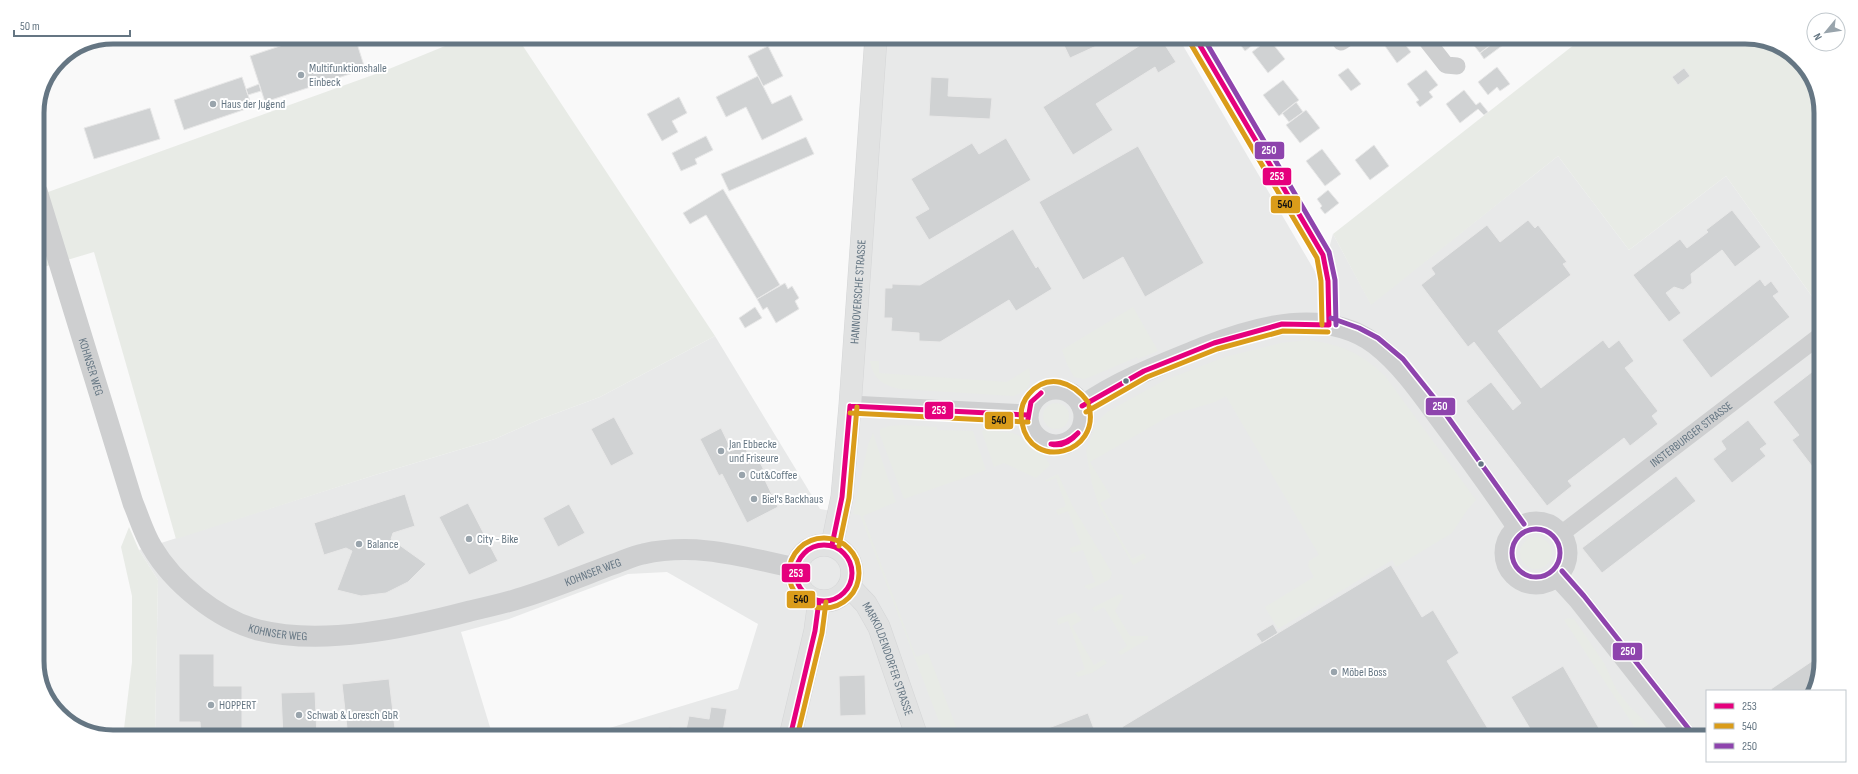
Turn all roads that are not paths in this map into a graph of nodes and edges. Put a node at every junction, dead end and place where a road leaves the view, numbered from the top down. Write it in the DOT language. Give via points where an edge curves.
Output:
graph roads {
  1 [pos="876,44"];
  2 [pos="1199,44"];
  3 [pos="1430,44"];
  4 [pos="1457,66"];
  5 [pos="44,214"];
  6 [pos="1329,325"];
  7 [pos="1814,339"];
  8 [pos="850,406"];
  9 [pos="1082,406"];
  10 [pos="1028,415"];
  11 [pos="1518,528"];
  12 [pos="1561,534"];
  13 [pos="832,545"];
  14 [pos="796,568"];
  15 [pos="1557,576"];
  16 [pos="849,586"];
  17 [pos="819,601"];
  18 [pos="792,730"];
  19 [pos="915,730"];
  20 [pos="1681,730"];
  1 -- 8 [label="main road, HANNOVERSCHE STRASSE"];
  2 -- 6 [label="street" via="1323,255 1330,290"];
  3 -- 4 [label="street" via="1446,65"];
  5 -- 14 [label="street, KOHNSER WEG" via="133,503 151,546 168,569 197,597 222,615 257,630 285,634 310,636 380,632 427,623 524,597 642,554 692,548"];
  6 -- 9 [label="street" via="1288,323 1230,336 1126,380"];
  6 -- 11 [label="street" via="1375,344 1398,364"];
  7 -- 12 [label="street, INSTERBURGER STRASSE"];
  8 -- 10 [label="street"];
  8 -- 13 [label="main road, HANNOVERSCHE STRASSE" via="842,497"];
  9 -- 10 [label="street" via="1066,390 1050,389 1037,396 1029,408"];
  9 -- 10 [label="street" via="1084,416 1081,429 1072,440 1063,444 1050,444 1038,439 1028,424"];
  11 -- 12 [label="street" via="1527,523 1546,523"];
  11 -- 15 [label="street" via="1506,544 1505,554 1510,569 1521,580 1531,584 1542,584"];
  12 -- 15 [label="street" via="1567,554 1565,564"];
  13 -- 14 [label="main road" via="821,544 811,547 803,553"];
  13 -- 16 [label="main road" via="843,552 850,562 852,574"];
  14 -- 17 [label="main road" via="797,582 802,591"];
  15 -- 20 [label="street" via="1579,600"];
  16 -- 17 [label="main road" via="836,598"];
  16 -- 19 [label="main road, MARKOLDENDORFER STRASSE" via="866,604 879,627"];
  17 -- 18 [label="main road" via="815,631"];
}
